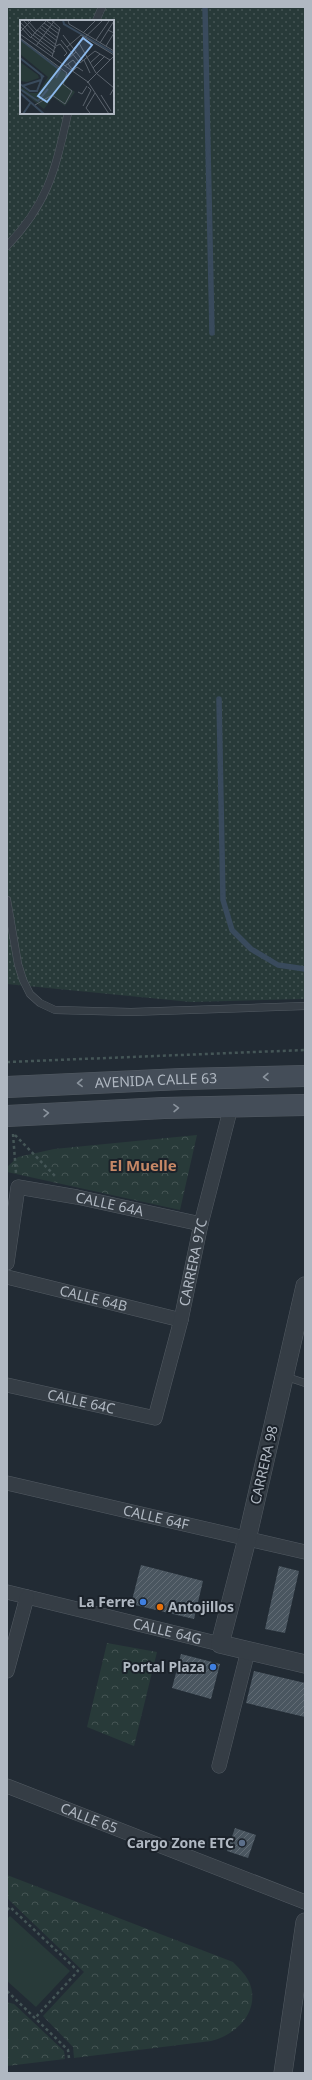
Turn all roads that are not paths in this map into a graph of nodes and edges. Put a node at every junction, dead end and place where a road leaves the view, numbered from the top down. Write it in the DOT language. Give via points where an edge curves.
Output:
graph roads {
  1 [pos="102,7"];
  2 [pos="96,20"];
  3 [pos="68,114"];
  4 [pos="7,246"];
  5 [pos="7,900"];
  6 [pos="305,1006"];
  7 [pos="305,1076"];
  8 [pos="7,1087"];
  9 [pos="305,1105"];
  10 [pos="231,1107"];
  11 [pos="7,1116"];
  12 [pos="201,1224"];
  13 [pos="7,1263"];
  14 [pos="7,1277"];
  15 [pos="305,1286"];
  16 [pos="181,1320"];
  17 [pos="284,1376"];
  18 [pos="305,1383"];
  19 [pos="7,1386"];
  20 [pos="155,1418"];
  21 [pos="7,1483"];
  22 [pos="247,1539"];
  23 [pos="305,1552"];
  24 [pos="7,1592"];
  25 [pos="27,1597"];
  26 [pos="220,1644"];
  27 [pos="248,1651"];
  28 [pos="305,1664"];
  29 [pos="7,1671"];
  30 [pos="219,1766"];
  31 [pos="7,1786"];
  32 [pos="305,1902"];
  33 [pos="305,1922"];
  34 [pos="283,2073"];
  1 -- 2 [label="lane"];
  3 -- 4 [label="lane" via="48,188 37,210"];
  5 -- 6 [label="lane" via="23,980 30,994 40,1003 55,1010 125,1012"];
  7 -- 8 [label="main road, AVENIDA CALLE 63, one-way"];
  9 -- 10 [label="main road, AVENIDA CALLE 63"];
  11 -- 10 [label="main road, AVENIDA CALLE 63, one-way"];
  10 -- 12 [label="street, CARRERA 97C"];
  12 -- 13 [label="street, CALLE 64A" via="18,1187"];
  12 -- 16 [label="street, CARRERA 97C"];
  14 -- 16 [label="street, CALLE 64B"];
  15 -- 17 [label="street, CARRERA 98"];
  16 -- 20 [label="street, CARRERA 97C"];
  17 -- 18 [label="lane"];
  17 -- 22 [label="street, CARRERA 98"];
  19 -- 20 [label="street, CALLE 64C"];
  21 -- 22 [label="street, CALLE 64F"];
  22 -- 23 [label="street, CALLE 64F"];
  22 -- 26 [label="street, CARRERA 98"];
  24 -- 25 [label="street, CALLE 64G"];
  25 -- 26 [label="street, CALLE 64G"];
  25 -- 29 [label="street"];
  26 -- 27 [label="street, CALLE 64G"];
  27 -- 28 [label="street, CALLE 64G"];
  27 -- 30 [label="street"];
  31 -- 32 [label="street, CALLE 65"];
  33 -- 34 [label="street"];
}
